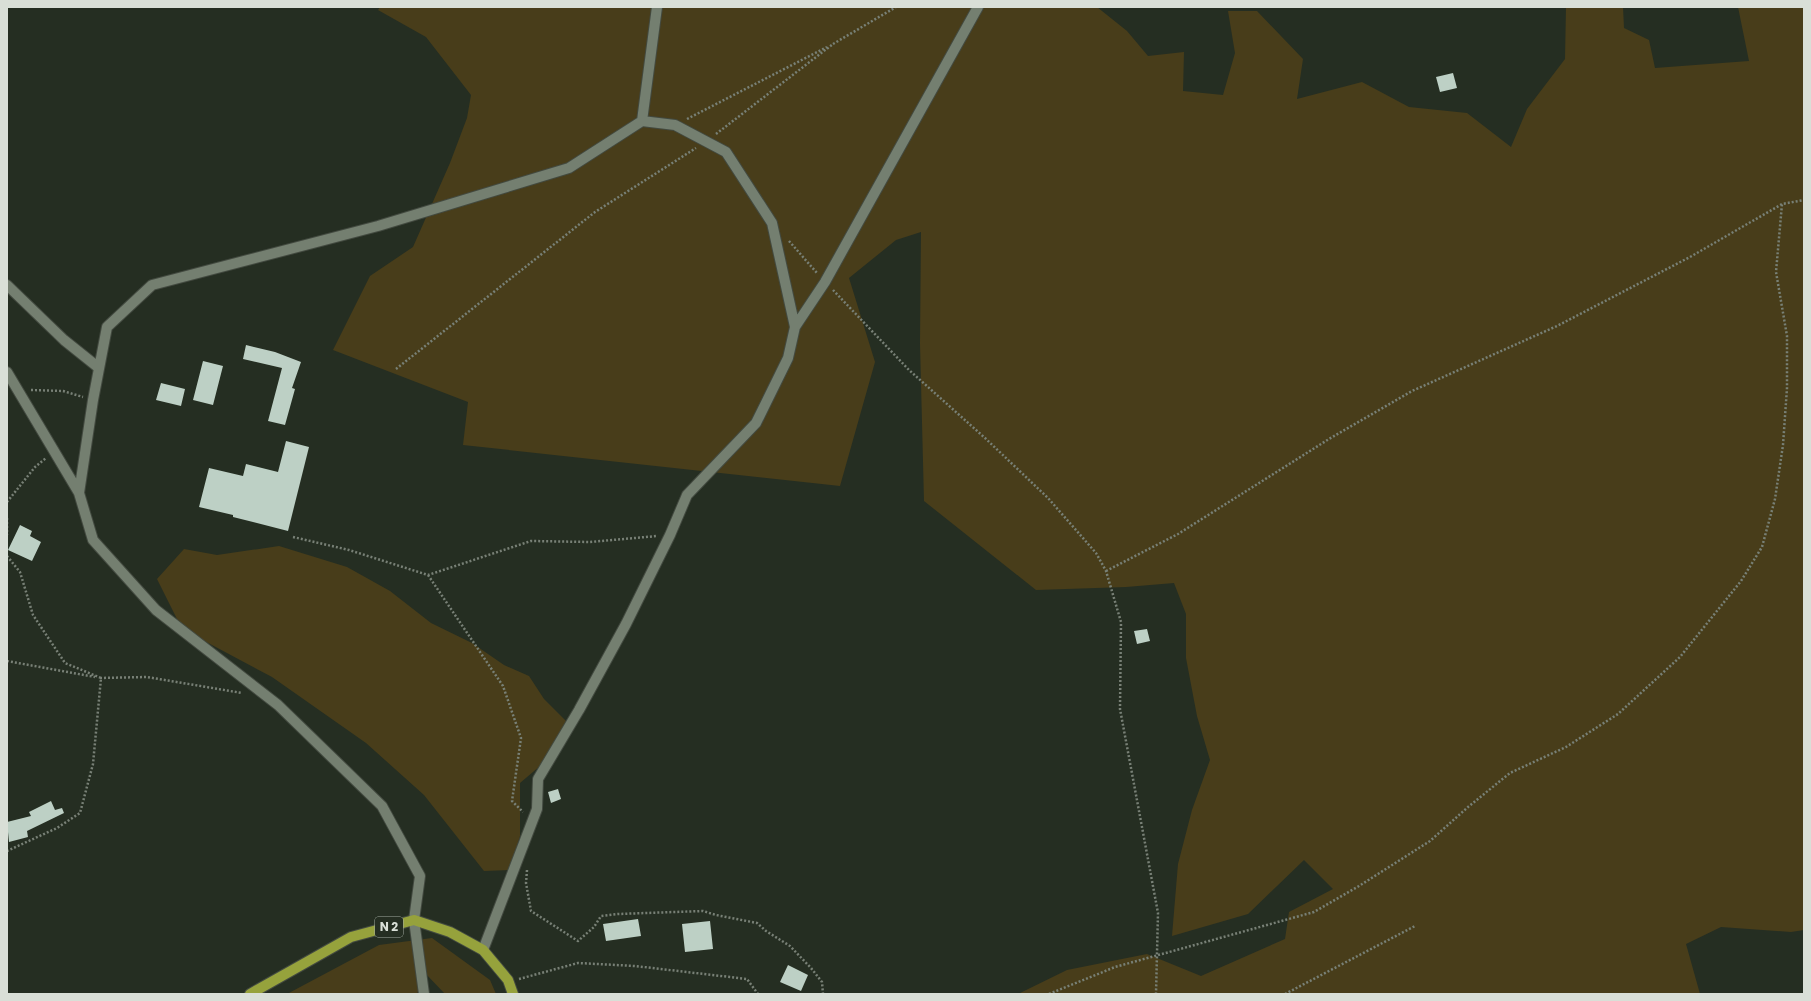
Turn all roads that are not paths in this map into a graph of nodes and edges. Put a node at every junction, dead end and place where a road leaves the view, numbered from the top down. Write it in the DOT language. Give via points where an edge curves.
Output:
graph roads {
  1 [pos="657,7"];
  2 [pos="978,7"];
  3 [pos="642,121"];
  4 [pos="7,285"];
  5 [pos="795,327"];
  6 [pos="99,368"];
  7 [pos="7,372"];
  8 [pos="79,493"];
  9 [pos="414,920"];
  10 [pos="483,950"];
  11 [pos="250,994"];
  12 [pos="424,994"];
  13 [pos="513,994"];
  1 -- 3 [label="street"];
  2 -- 5 [label="street" via="825,282"];
  3 -- 5 [label="street" via="675,125 726,152 772,223"];
  3 -- 6 [label="street" via="569,168 378,226 152,285 107,327"];
  4 -- 6 [label="street" via="64,340"];
  5 -- 10 [label="street" via="788,358 756,423 687,496 626,624 538,780 537,809"];
  6 -- 8 [label="street"];
  7 -- 8 [label="street"];
  8 -- 9 [label="street" via="93,540 156,610 278,705 382,806 420,876"];
  9 -- 10 [label="main road, N 2" via="450,932"];
  9 -- 11 [label="main road, N 2" via="351,937"];
  9 -- 12 [label="street"];
  10 -- 13 [label="main road, N 2" via="508,980"];
}
